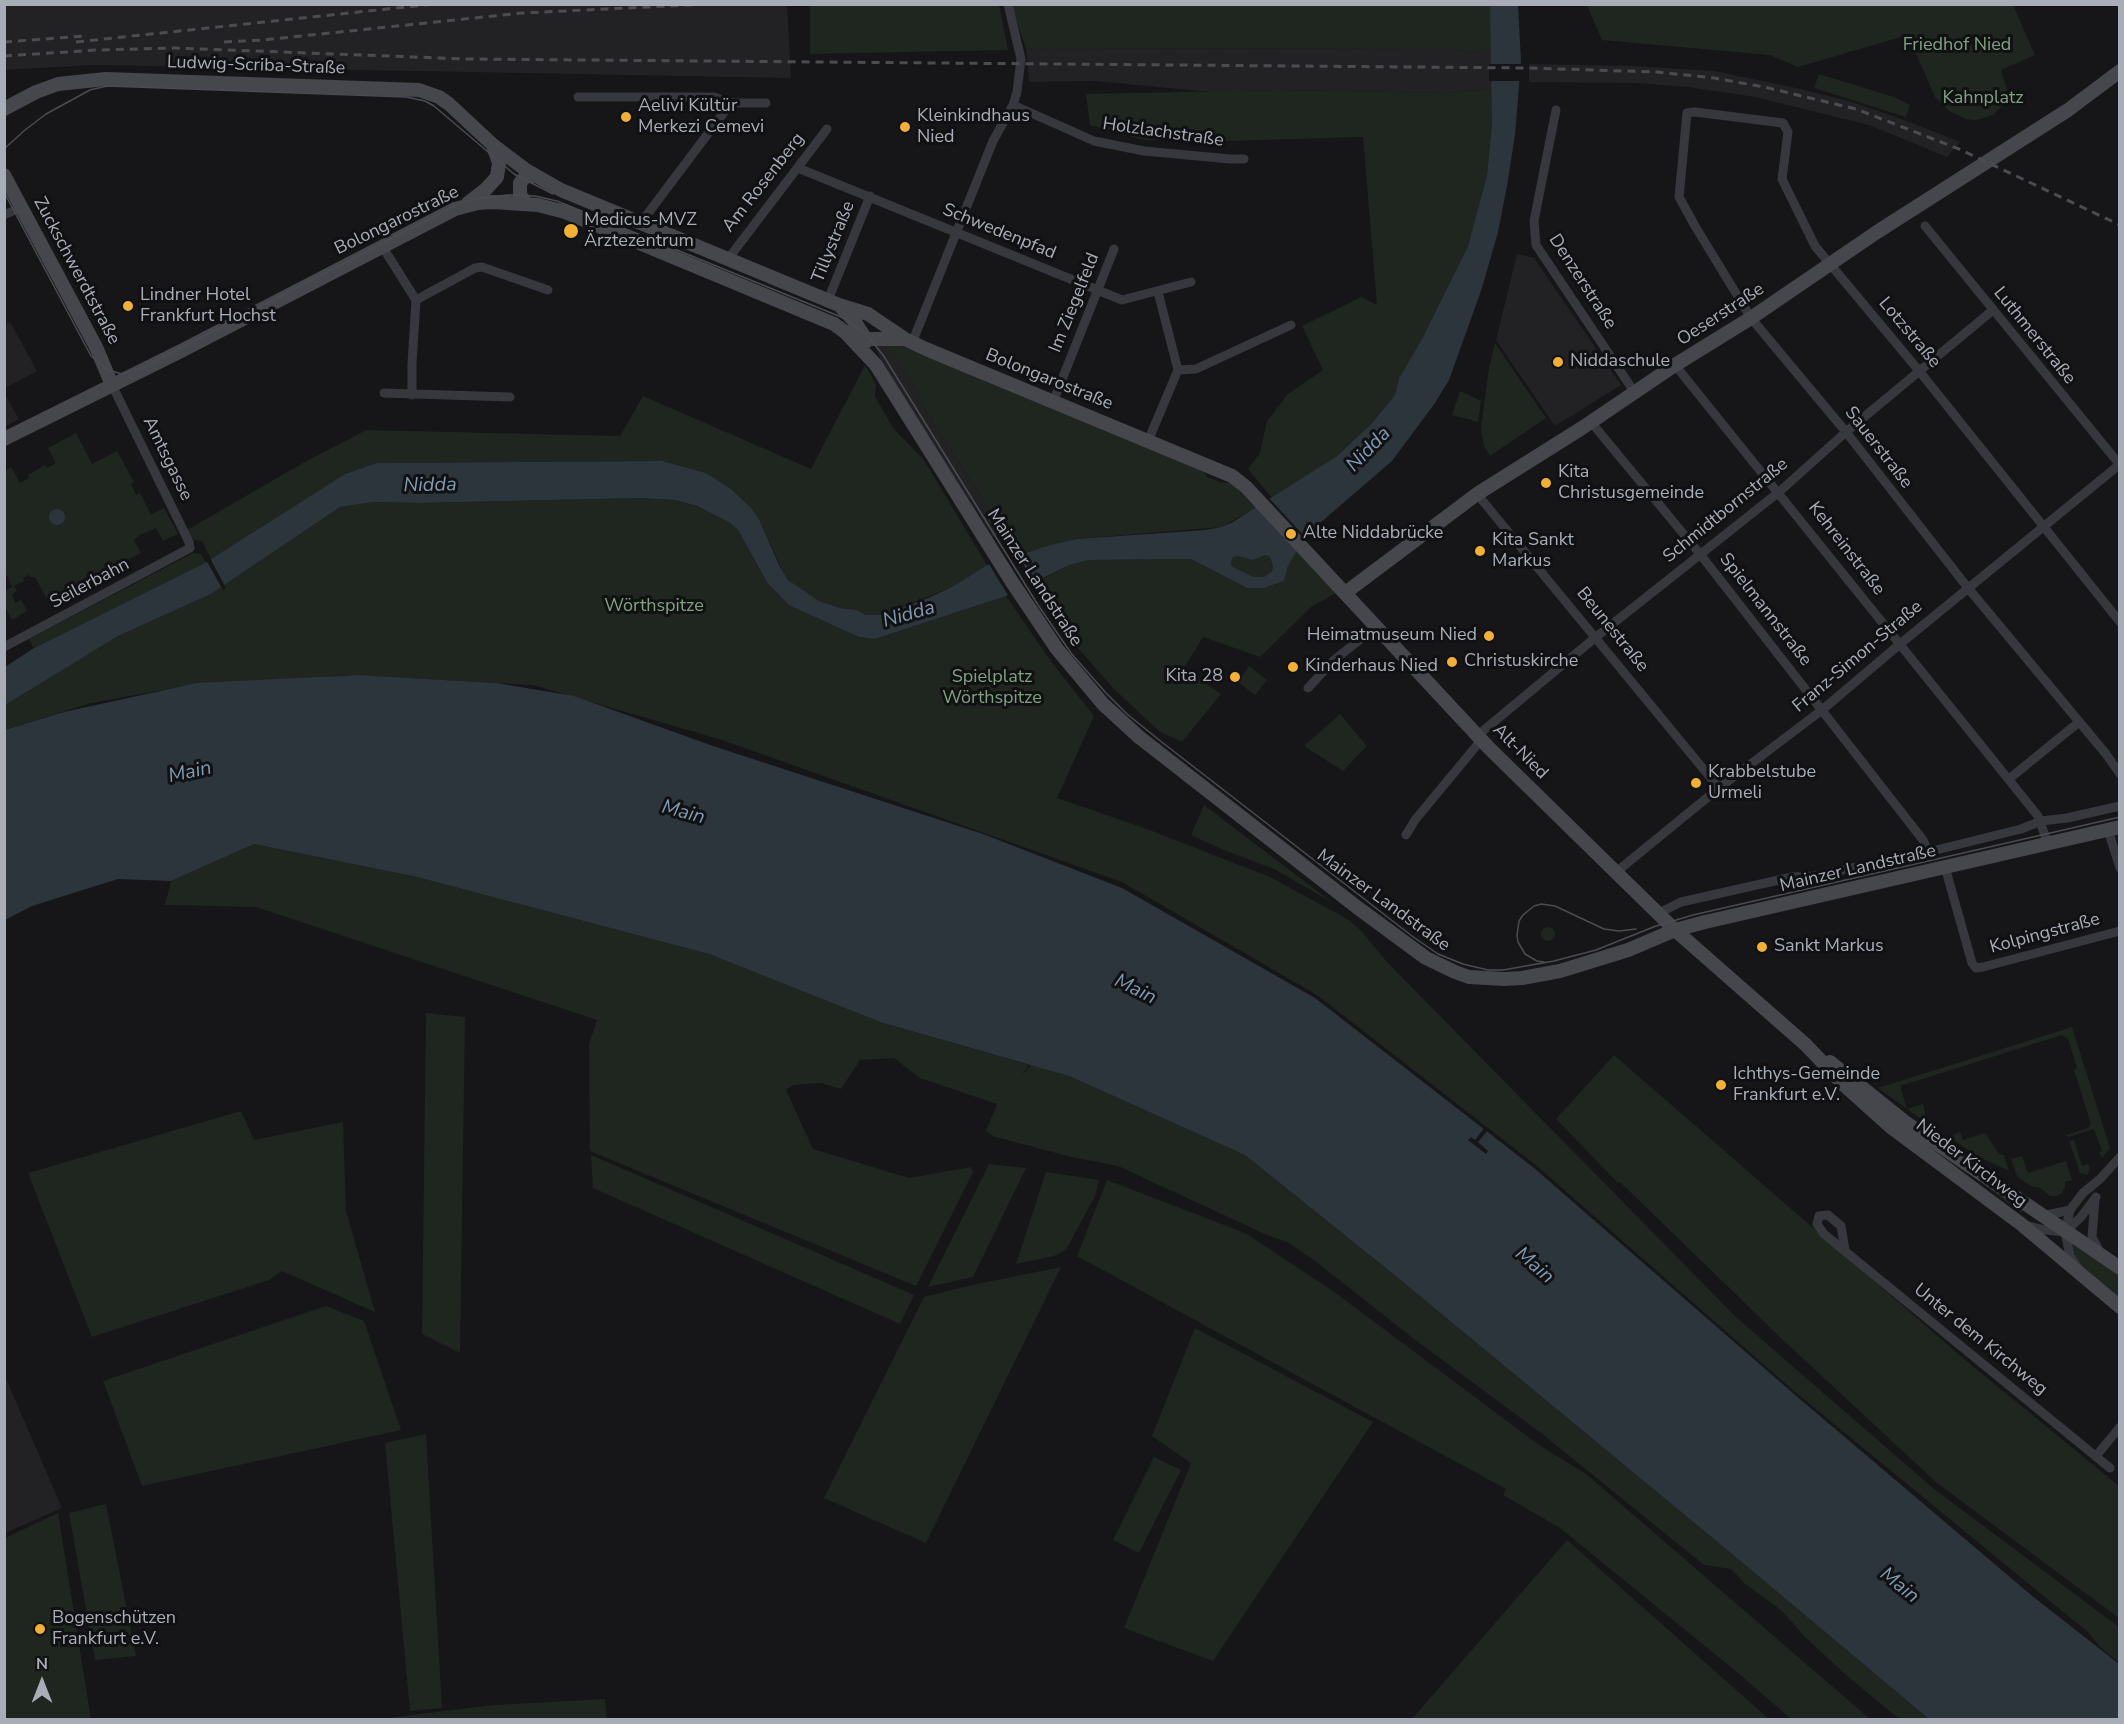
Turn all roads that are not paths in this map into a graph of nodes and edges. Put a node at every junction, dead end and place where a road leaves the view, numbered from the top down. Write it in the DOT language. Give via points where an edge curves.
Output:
graph roads {
  1 [pos="1008,4"];
  2 [pos="2120,71"];
  3 [pos="24,98"];
  4 [pos="578,98"];
  5 [pos="4,101"];
  6 [pos="766,103"];
  7 [pos="731,104"];
  8 [pos="1013,105"];
  9 [pos="4,109"];
  10 [pos="1556,110"];
  11 [pos="1687,113"];
  12 [pos="827,129"];
  13 [pos="493,145"];
  14 [pos="1244,159"];
  15 [pos="798,168"];
  16 [pos="4,175"];
  17 [pos="535,176"];
  18 [pos="870,196"];
  19 [pos="526,203"];
  20 [pos="464,206"];
  21 [pos="21,207"];
  22 [pos="4,215"];
  23 [pos="642,224"];
  24 [pos="1925,226"];
  25 [pos="956,233"];
  26 [pos="382,246"];
  27 [pos="1114,249"];
  28 [pos="728,259"];
  29 [pos="1830,265"];
  30 [pos="1191,282"];
  31 [pos="548,290"];
  32 [pos="1098,290"];
  33 [pos="1158,292"];
  34 [pos="416,300"];
  35 [pos="833,302"];
  36 [pos="1993,310"];
  37 [pos="1751,318"];
  38 [pos="834,324"];
  39 [pos="1291,326"];
  40 [pos="878,334"];
  41 [pos="909,341"];
  42 [pos="876,365"];
  43 [pos="1675,365"];
  44 [pos="1178,370"];
  45 [pos="1920,372"];
  46 [pos="112,385"];
  47 [pos="384,393"];
  48 [pos="1635,393"];
  49 [pos="412,395"];
  50 [pos="510,397"];
  51 [pos="1053,402"];
  52 [pos="1591,422"];
  53 [pos="1846,432"];
  54 [pos="4,439"];
  55 [pos="1148,441"];
  56 [pos="2119,465"];
  57 [pos="1779,492"];
  58 [pos="1477,494"];
  59 [pos="2042,527"];
  60 [pos="190,548"];
  61 [pos="1700,554"];
  62 [pos="1968,588"];
  63 [pos="1342,589"];
  64 [pos="2120,622"];
  65 [pos="1376,627"];
  66 [pos="1596,637"];
  67 [pos="1900,644"];
  68 [pos="4,647"];
  69 [pos="1308,688"];
  70 [pos="1822,710"];
  71 [pos="2079,722"];
  72 [pos="1480,737"];
  73 [pos="2120,774"];
  74 [pos="2010,779"];
  75 [pos="1719,788"];
  76 [pos="2120,806"];
  77 [pos="2041,821"];
  78 [pos="2114,829"];
  79 [pos="1406,835"];
  80 [pos="2048,844"];
  81 [pos="1928,852"];
  82 [pos="1945,867"];
  83 [pos="2120,868"];
  84 [pos="1616,873"];
  85 [pos="1659,913"];
  86 [pos="1675,930"];
  87 [pos="2120,932"];
  88 [pos="1806,1045"];
  89 [pos="2120,1157"];
  90 [pos="2100,1179"];
  91 [pos="2096,1197"];
  92 [pos="2070,1210"];
  93 [pos="2042,1216"];
  94 [pos="2021,1224"];
  95 [pos="2065,1232"];
  96 [pos="1845,1250"];
  97 [pos="2102,1257"];
  98 [pos="2120,1268"];
  99 [pos="2082,1275"];
  100 [pos="2120,1307"];
  101 [pos="2120,1427"];
  102 [pos="2096,1456"];
  103 [pos="2110,1468"];
  1 -- 8 [label="street" via="1021,58"];
  2 -- 29 [label="main road, Oeserstraße" via="2068,110"];
  3 -- 5 [label="main road"];
  3 -- 9 [label="main road, Ludwig-Scriba-Straße"];
  3 -- 13 [label="main road, Ludwig-Scriba-Straße" via="58,84 106,79 406,88 439,97"];
  4 -- 7 [label="street" via="714,97"];
  6 -- 7 [label="street"];
  7 -- 23 [label="street"];
  8 -- 14 [label="street, Holzlachstraße" via="1094,141"];
  8 -- 25 [label="street" via="993,141"];
  10 -- 48 [label="street, Denzerstraße" via="1534,221 1536,245"];
  11 -- 29 [label="street, Lotzstraße" via="1783,123 1788,132 1782,179 1815,246"];
  11 -- 37 [label="street, Sauerstraße" via="1679,196"];
  12 -- 15 [label="street, Am Rosenberg"];
  13 -- 17 [label="main road"];
  13 -- 20 [label="main road" via="499,163 496,177"];
  15 -- 18 [label="street, Schwedenpfad"];
  15 -- 28 [label="street, Am Rosenberg"];
  16 -- 21 [label="main road, Zuckschwerdtstraße"];
  17 -- 19 [label="main road" via="526,176 520,183 520,195"];
  17 -- 23 [label="main road"];
  18 -- 25 [label="street, Schwedenpfad"];
  18 -- 35 [label="street, Tillystraße"];
  19 -- 20 [label="main road, Bolongarostraße"];
  19 -- 38 [label="main road, Bolongarostraße" via="565,212"];
  20 -- 26 [label="main road, Bolongarostraße"];
  21 -- 22 [label="street"];
  21 -- 46 [label="main road, Zuckschwerdtstraße" via="96,347"];
  23 -- 28 [label="main road"];
  24 -- 36 [label="street, Luthmerstraße"];
  25 -- 32 [label="street, Schwedenpfad"];
  25 -- 41 [label="street"];
  26 -- 34 [label="street"];
  26 -- 46 [label="main road, Bolongarostraße"];
  27 -- 32 [label="street, Im Ziegelfeld"];
  28 -- 35 [label="main road"];
  29 -- 37 [label="main road, Oeserstraße"];
  29 -- 45 [label="street, Lotzstraße"];
  30 -- 33 [label="street, Schwedenpfad"];
  31 -- 34 [label="street" via="482,267"];
  32 -- 33 [label="street, Schwedenpfad" via="1122,300"];
  32 -- 51 [label="street, Im Ziegelfeld"];
  33 -- 44 [label="street"];
  34 -- 49 [label="street"];
  35 -- 40 [label="main road"];
  35 -- 40 [label="main road" via="868,314"];
  36 -- 45 [label="street, Schmidtbornstraße"];
  36 -- 56 [label="street, Luthmerstraße"];
  37 -- 43 [label="main road, Oeserstraße"];
  37 -- 53 [label="street, Sauerstraße"];
  38 -- 40 [label="main road"];
  38 -- 42 [label="main road, Bolongarostraße"];
  39 -- 44 [label="street" via="1196,369"];
  40 -- 41 [label="main road"];
  40 -- 42 [label="main road"];
  41 -- 51 [label="main road, Bolongarostraße"];
  42 -- 86 [label="main road, Mainzer Landstraße" via="1030,609 1073,671 1103,704 1139,737 1408,946 1440,966 1469,977 1522,978 1615,954"];
  43 -- 48 [label="main road, Oeserstraße"];
  43 -- 57 [label="street, Kehreinstraße"];
  44 -- 55 [label="street"];
  45 -- 53 [label="street, Schmidtbornstraße"];
  45 -- 59 [label="street, Lotzstraße"];
  46 -- 54 [label="main road, Bolongarostraße"];
  46 -- 60 [label="street, Amtsgasse"];
  47 -- 49 [label="street"];
  48 -- 52 [label="main road, Oeserstraße"];
  49 -- 50 [label="street"];
  51 -- 55 [label="main road, Bolongarostraße"];
  52 -- 58 [label="main road, Oeserstraße"];
  52 -- 61 [label="street, Spielmannstraße"];
  53 -- 57 [label="street, Schmidtbornstraße"];
  53 -- 62 [label="street, Sauerstraße"];
  55 -- 63 [label="main road, Bolongarostraße" via="1232,476"];
  56 -- 59 [label="street, Franz-Simon-Straße"];
  57 -- 61 [label="street, Schmidtbornstraße"];
  57 -- 67 [label="street, Kehreinstraße"];
  58 -- 63 [label="main road, Oeserstraße"];
  58 -- 66 [label="street, Beunestraße"];
  59 -- 62 [label="street, Franz-Simon-Straße"];
  59 -- 64 [label="street, Lotzstraße"];
  60 -- 68 [label="street, Seilerbahn"];
  61 -- 66 [label="street, Schmidtbornstraße"];
  61 -- 70 [label="street, Spielmannstraße"];
  62 -- 67 [label="street, Franz-Simon-Straße"];
  62 -- 71 [label="street, Sauerstraße"];
  63 -- 65 [label="main road, Alt-Nied"];
  65 -- 69 [label="street" via="1334,660"];
  65 -- 72 [label="main road, Alt-Nied"];
  66 -- 72 [label="street, Schmidtbornstraße"];
  66 -- 75 [label="street, Beunestraße"];
  67 -- 70 [label="street, Franz-Simon-Straße"];
  67 -- 74 [label="street, Kehreinstraße"];
  70 -- 75 [label="street, Franz-Simon-Straße"];
  70 -- 81 [label="street, Spielmannstraße" via="1923,840"];
  71 -- 73 [label="street, Sauerstraße"];
  71 -- 74 [label="street"];
  72 -- 79 [label="street, Schmidtbornstraße"];
  72 -- 84 [label="main road, Alt-Nied"];
  74 -- 77 [label="street, Kehreinstraße"];
  75 -- 84 [label="street, Franz-Simon-Straße"];
  76 -- 77 [label="street, Mainzer Landstraße"];
  77 -- 80 [label="street, Kehreinstraße"];
  77 -- 81 [label="street, Mainzer Landstraße"];
  78 -- 80 [label="main road, Mainzer Landstraße"];
  78 -- 83 [label="street"];
  80 -- 82 [label="main road, Mainzer Landstraße"];
  81 -- 85 [label="street, Mainzer Landstraße" via="1681,902"];
  82 -- 86 [label="main road, Mainzer Landstraße"];
  82 -- 87 [label="street, Kolpingstraße" via="1976,968"];
  84 -- 85 [label="main road, Alt-Nied"];
  85 -- 86 [label="main road, Alt-Nied"];
  86 -- 88 [label="main road, Nieder Kirchweg"];
  88 -- 93 [label="main road, Nieder Kirchweg" via="1905,1122"];
  88 -- 94 [label="main road, Nieder Kirchweg" via="1892,1128"];
  89 -- 90 [label="street"];
  90 -- 91 [label="street"];
  90 -- 92 [label="street"];
  91 -- 95 [label="street"];
  91 -- 97 [label="street" via="2092,1237"];
  92 -- 93 [label="street"];
  92 -- 95 [label="street"];
  93 -- 95 [label="main road, Nieder Kirchweg"];
  94 -- 95 [label="street"];
  94 -- 99 [label="main road, Nieder Kirchweg"];
  95 -- 97 [label="main road, Nieder Kirchweg"];
  95 -- 99 [label="street" via="2070,1256"];
  96 -- 102 [label="street, Unter dem Kirchweg"];
  97 -- 98 [label="main road, Nieder Kirchweg"];
  99 -- 100 [label="main road, Nieder Kirchweg"];
  101 -- 102 [label="street"];
  102 -- 103 [label="street, Unter dem Kirchweg"];
}
